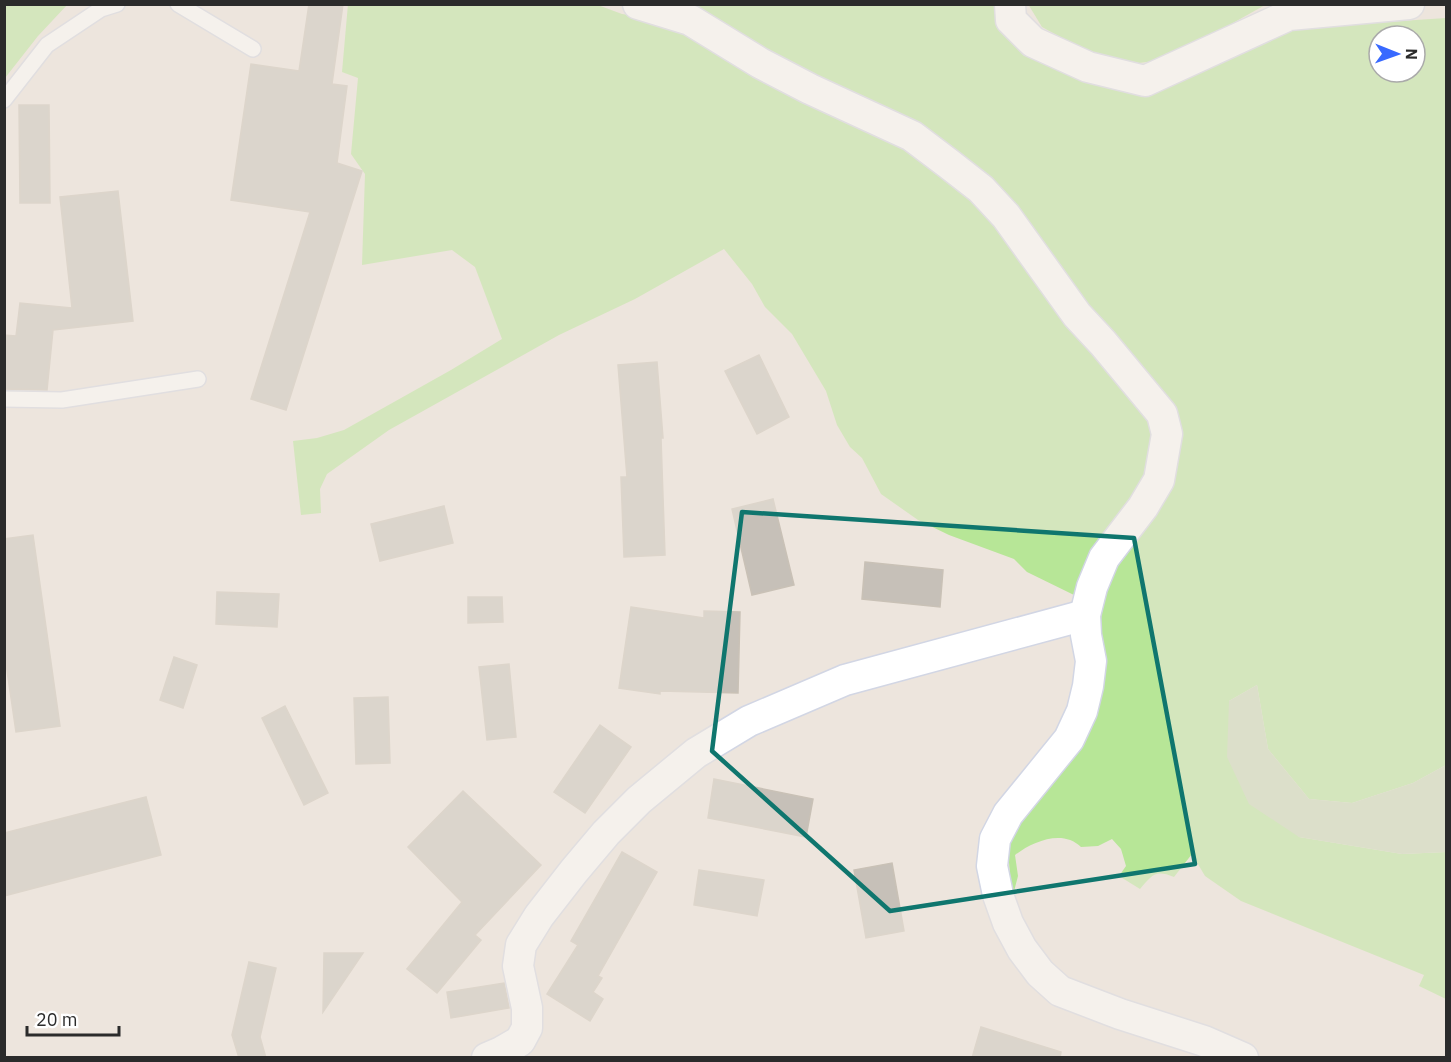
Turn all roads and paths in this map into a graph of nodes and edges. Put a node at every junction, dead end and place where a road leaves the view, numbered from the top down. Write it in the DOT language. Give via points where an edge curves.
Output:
graph roads {
  1 [pos="117,4"];
  2 [pos="178,4"];
  3 [pos="638,4"];
  4 [pos="1010,4"];
  5 [pos="1409,4"];
  6 [pos="253,49"];
  7 [pos="4,100"];
  8 [pos="198,379"];
  9 [pos="4,399"];
  10 [pos="1085,615"];
  11 [pos="487,1058"];
  12 [pos="1243,1058"];
  1 -- 7 [label="lane" via="101,9 47,45"];
  2 -- 6 [label="lane"];
  3 -- 10 [label="street" via="690,20 760,63 912,136 957,170 1006,216 1077,315 1162,414 1167,434 1160,480 1104,558"];
  4 -- 5 [label="street" via="1011,20 1033,42 1088,67 1145,81 1289,15"];
  8 -- 9 [label="lane" via="62,400"];
  10 -- 11 [label="street" via="845,680 749,721 696,753 606,833 539,916 520,945 518,966 527,1028 520,1041"];
  10 -- 12 [label="street" via="1091,661 1082,711 1069,739 1008,814 995,839 993,866 998,895 1022,949 1060,991"];
}
